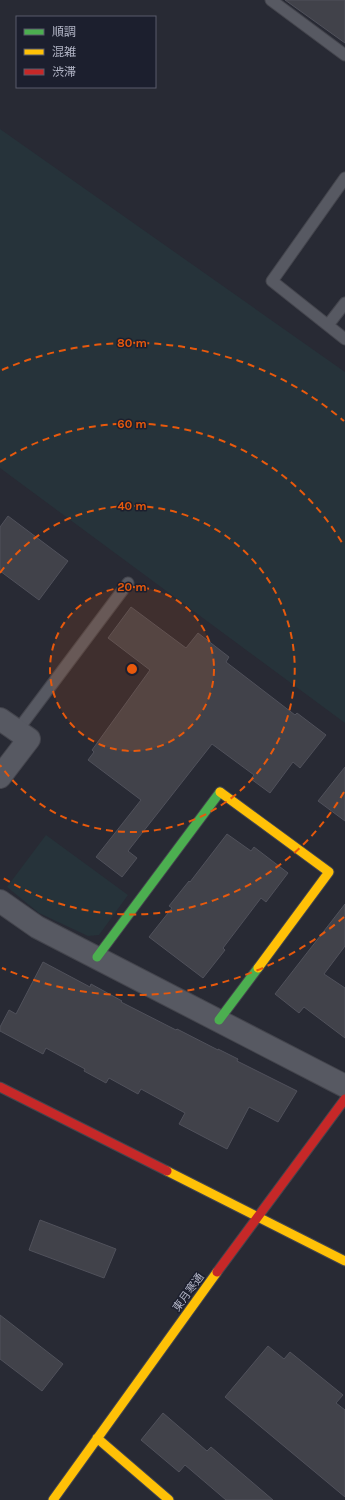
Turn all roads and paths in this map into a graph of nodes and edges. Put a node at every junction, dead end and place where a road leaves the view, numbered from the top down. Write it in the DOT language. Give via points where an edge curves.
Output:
graph roads {
  1 [pos="271,0"];
  2 [pos="345,55"];
  3 [pos="345,178"];
  4 [pos="345,303"];
  5 [pos="328,325"];
  6 [pos="345,339"];
  7 [pos="128,583"];
  8 [pos="9,725"];
  9 [pos="0,777"];
  10 [pos="0,901"];
  11 [pos="97,957"];
  12 [pos="219,1020"];
  13 [pos="0,1086"];
  14 [pos="345,1086"];
  15 [pos="345,1099"];
  16 [pos="257,1217"];
  17 [pos="345,1261"];
  18 [pos="97,1438"];
  19 [pos="53,1500"];
  20 [pos="169,1500"];
  1 -- 2 [label="lane"];
  3 -- 5 [label="lane" via="272,281"];
  4 -- 5 [label="lane"];
  5 -- 6 [label="lane"];
  7 -- 8 [label="lane"];
  8 -- 9 [label="street" via="29,739"];
  10 -- 11 [label="street" via="37,927"];
  11 -- 12 [label="street"];
  11 -- 12 [label="street" via="221,790 329,872"];
  12 -- 14 [label="street"];
  13 -- 16 [label="street"];
  15 -- 16 [label="street, 東月寒通"];
  16 -- 17 [label="street"];
  16 -- 18 [label="street, 東月寒通"];
  18 -- 19 [label="street, 東月寒通"];
  18 -- 20 [label="street"];
}
